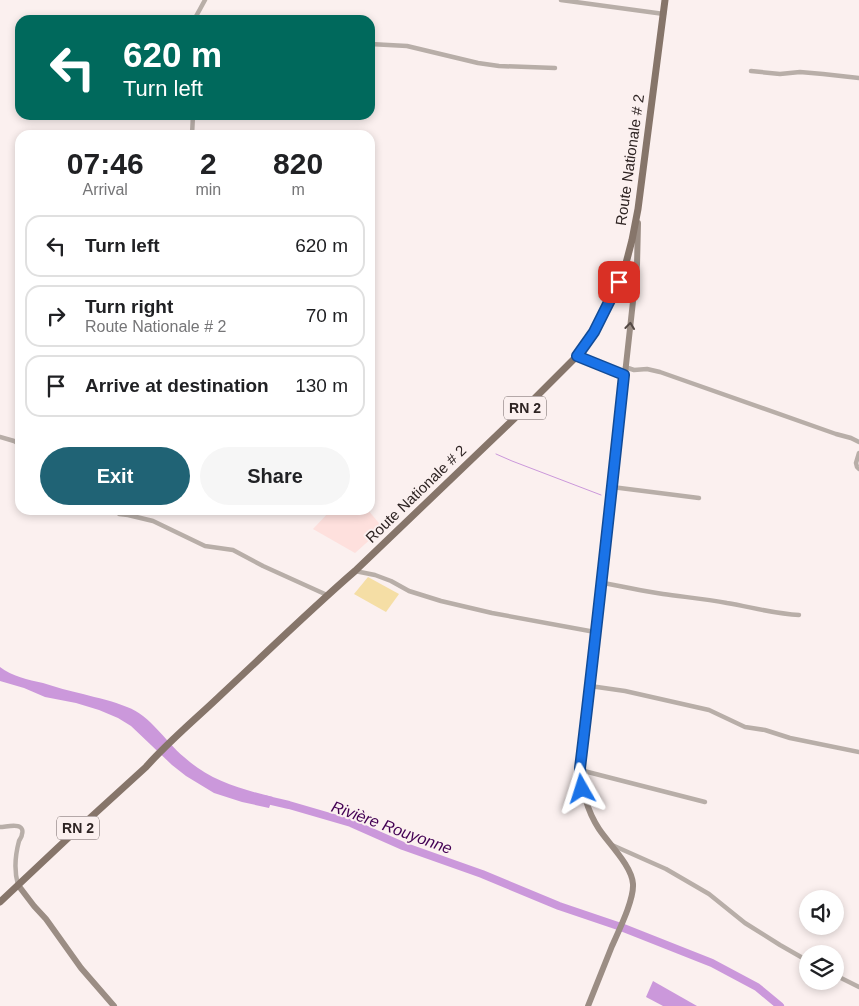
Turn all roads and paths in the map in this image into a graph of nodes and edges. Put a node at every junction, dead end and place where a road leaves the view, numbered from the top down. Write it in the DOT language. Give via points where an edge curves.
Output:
graph roads {
  1 [pos="205,0"];
  2 [pos="561,0"];
  3 [pos="665,0"];
  4 [pos="664,14"];
  5 [pos="197,15"];
  6 [pos="375,44"];
  7 [pos="555,68"];
  8 [pos="751,71"];
  9 [pos="859,78"];
  10 [pos="638,209"];
  11 [pos="577,356"];
  12 [pos="624,371"];
  13 [pos="0,436"];
  14 [pos="15,442"];
  15 [pos="859,442"];
  16 [pos="859,453"];
  17 [pos="859,469"];
  18 [pos="612,486"];
  19 [pos="699,498"];
  20 [pos="128,515"];
  21 [pos="355,571"];
  22 [pos="602,583"];
  23 [pos="328,595"];
  24 [pos="799,615"];
  25 [pos="595,632"];
  26 [pos="590,686"];
  27 [pos="859,752"];
  28 [pos="580,770"];
  29 [pos="705,802"];
  30 [pos="0,828"];
  31 [pos="612,844"];
  32 [pos="18,885"];
  33 [pos="0,902"];
  34 [pos="799,957"];
  35 [pos="844,980"];
  36 [pos="859,987"];
  37 [pos="114,1006"];
  38 [pos="588,1006"];
  1 -- 5 [label="street"];
  2 -- 4 [label="street"];
  3 -- 4 [label="main road, Route Nationale # 2 / RN 2"];
  4 -- 10 [label="main road, Route Nationale # 2 / RN 2"];
  6 -- 7 [label="street" via="407,46 499,66"];
  8 -- 9 [label="street"];
  10 -- 11 [label="main road, Route Nationale # 2 / RN 2" via="619,282 594,332"];
  12 -- 10 [label="main road, one-way" via="637,264"];
  11 -- 12 [label="main road"];
  11 -- 21 [label="main road, Route Nationale # 2 / RN 2"];
  12 -- 15 [label="street" via="647,369 660,372"];
  12 -- 18 [label="main road"];
  13 -- 14 [label="street"];
  16 -- 17 [label="street" via="856,463"];
  18 -- 19 [label="street"];
  18 -- 22 [label="main road"];
  20 -- 23 [label="street" via="154,521 205,546 233,550"];
  21 -- 23 [label="main road, Route Nationale # 2 / RN 2"];
  21 -- 25 [label="street" via="375,575 408,591 441,601"];
  22 -- 24 [label="street"];
  22 -- 25 [label="main road"];
  23 -- 32 [label="main road, Route Nationale # 2 / RN 2"];
  25 -- 26 [label="main road"];
  26 -- 27 [label="street" via="709,710 744,727"];
  26 -- 28 [label="main road"];
  28 -- 29 [label="street"];
  28 -- 31 [label="main road" via="588,809"];
  30 -- 32 [label="street" via="19,826 22,829 16,862"];
  31 -- 34 [label="street" via="666,869 709,894 745,923"];
  31 -- 38 [label="main road" via="630,874 633,884 631,898"];
  32 -- 33 [label="main road, Route Nationale # 2 / RN 2"];
  32 -- 37 [label="main road"];
  35 -- 36 [label="street"];
}
